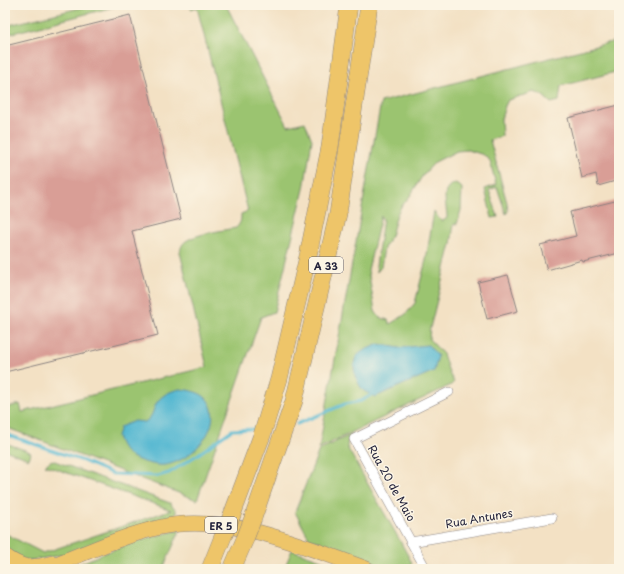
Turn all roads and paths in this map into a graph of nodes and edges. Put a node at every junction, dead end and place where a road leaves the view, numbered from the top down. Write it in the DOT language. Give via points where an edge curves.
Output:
graph roads {
  1 [pos="348,5"];
  2 [pos="369,5"];
  3 [pos="449,392"];
  4 [pos="552,518"];
  5 [pos="411,542"];
  6 [pos="5,557"];
  7 [pos="75,558"];
  8 [pos="12,569"];
  9 [pos="43,569"];
  10 [pos="60,569"];
  11 [pos="210,569"];
  12 [pos="232,569"];
  13 [pos="367,569"];
  14 [pos="426,569"];
  1 -- 11 [label="highway, A 33, bridge" via="330,147 279,379 262,435"];
  2 -- 12 [label="highway, A 33, bridge" via="338,214 294,401 253,518"];
  3 -- 5 [label="street, Rua 20 de Maio" via="354,439"];
  4 -- 5 [label="street, Rua Antunes"];
  5 -- 14 [label="street, Rua 20 de Maio"];
  6 -- 7 [label="main road" via="26,567 38,567"];
  6 -- 8 [label="main road"];
  7 -- 9 [label="main road"];
  7 -- 10 [label="main road, ER 5"];
  7 -- 13 [label="main road, ER 5" via="156,528 194,523 225,526 270,536"];
}
